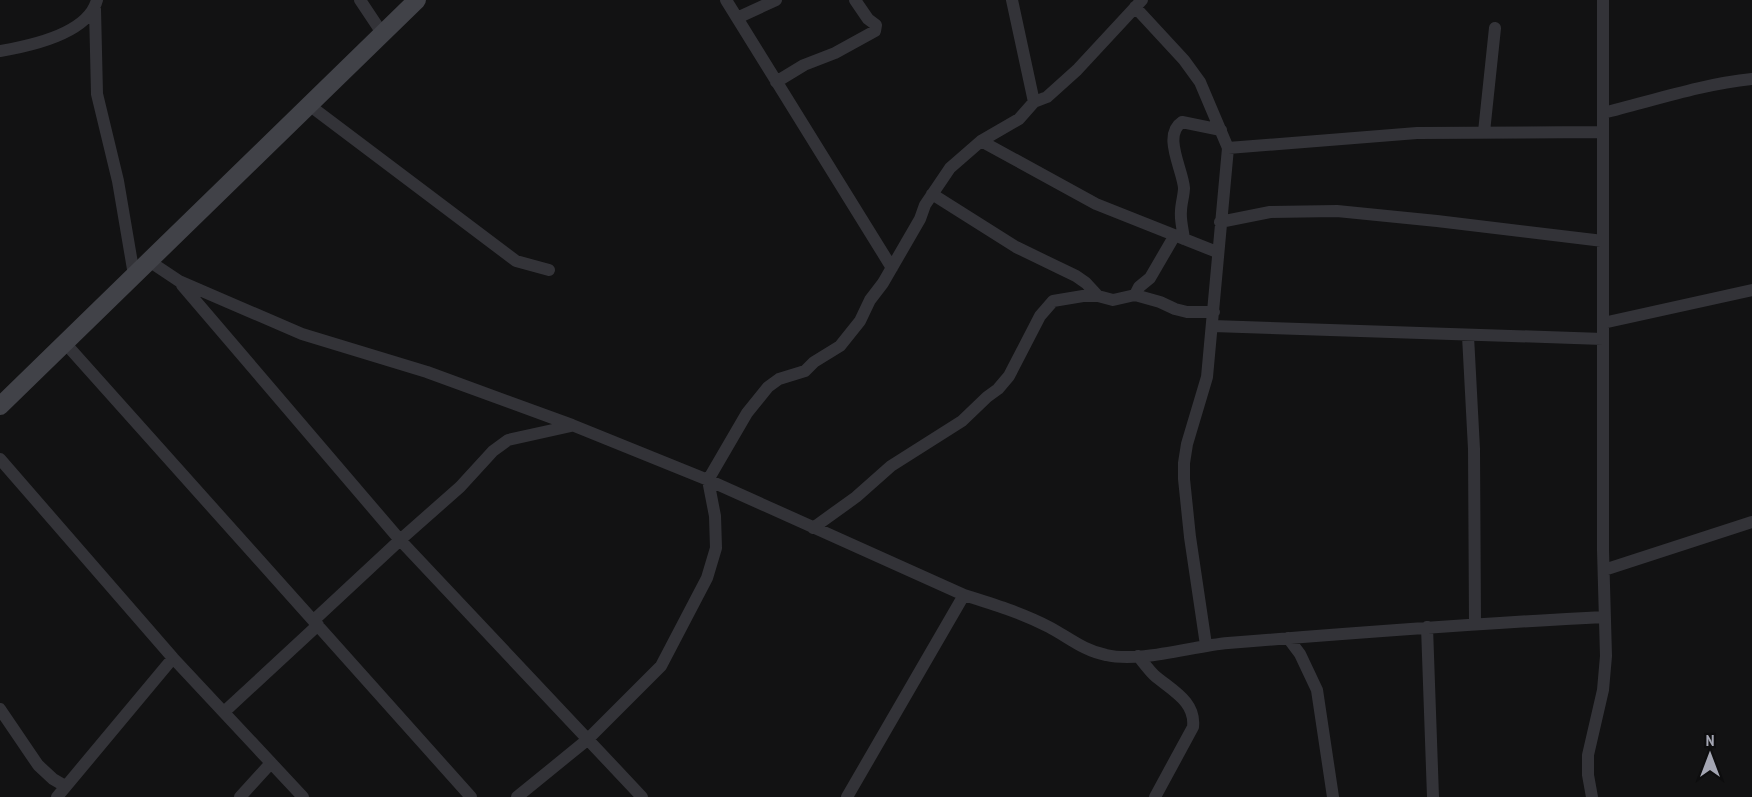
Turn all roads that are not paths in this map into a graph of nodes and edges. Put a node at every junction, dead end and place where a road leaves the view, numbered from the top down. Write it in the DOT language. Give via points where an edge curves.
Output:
graph roads {
  1 [pos="360,0"];
  2 [pos="417,0"];
  3 [pos="726,0"];
  4 [pos="776,0"];
  5 [pos="855,0"];
  6 [pos="1012,0"];
  7 [pos="1603,0"];
  8 [pos="1138,3"];
  9 [pos="96,4"];
  10 [pos="737,18"];
  11 [pos="1495,28"];
  12 [pos="382,33"];
  13 [pos="0,51"];
  14 [pos="1752,79"];
  15 [pos="776,82"];
  16 [pos="1034,102"];
  17 [pos="309,105"];
  18 [pos="1603,113"];
  19 [pos="1221,130"];
  20 [pos="1484,132"];
  21 [pos="1603,132"];
  22 [pos="981,141"];
  23 [pos="1228,148"];
  24 [pos="932,194"];
  25 [pos="1220,222"];
  26 [pos="1179,237"];
  27 [pos="1603,241"];
  28 [pos="1217,252"];
  29 [pos="149,261"];
  30 [pos="892,268"];
  31 [pos="549,270"];
  32 [pos="134,275"];
  33 [pos="179,281"];
  34 [pos="1752,290"];
  35 [pos="1135,295"];
  36 [pos="1098,296"];
  37 [pos="1214,312"];
  38 [pos="1603,323"];
  39 [pos="1213,326"];
  40 [pos="1468,336"];
  41 [pos="1603,339"];
  42 [pos="65,343"];
  43 [pos="0,406"];
  44 [pos="572,426"];
  45 [pos="0,459"];
  46 [pos="708,480"];
  47 [pos="1752,522"];
  48 [pos="813,528"];
  49 [pos="400,540"];
  50 [pos="1604,570"];
  51 [pos="964,595"];
  52 [pos="1604,617"];
  53 [pos="316,623"];
  54 [pos="1475,623"];
  55 [pos="1427,627"];
  56 [pos="1288,638"];
  57 [pos="1206,645"];
  58 [pos="1138,656"];
  59 [pos="173,658"];
  60 [pos="0,709"];
  61 [pos="224,712"];
  62 [pos="587,740"];
  63 [pos="272,763"];
  64 [pos="65,786"];
  65 [pos="57,797"];
  66 [pos="240,797"];
  67 [pos="303,797"];
  68 [pos="471,797"];
  69 [pos="517,797"];
  70 [pos="642,797"];
  71 [pos="847,797"];
  72 [pos="1155,797"];
  73 [pos="1333,797"];
  74 [pos="1433,797"];
  75 [pos="1592,797"];
  1 -- 12 [label="street"];
  2 -- 12 [label="street"];
  3 -- 10 [label="street"];
  4 -- 10 [label="street"];
  5 -- 15 [label="street" via="876,25 875,31"];
  6 -- 16 [label="street"];
  7 -- 18 [label="street"];
  8 -- 16 [label="street" via="1077,70 1047,97"];
  8 -- 19 [label="street" via="1200,82"];
  9 -- 13 [label="street" via="74,28 28,46"];
  9 -- 32 [label="street" via="97,94 118,181"];
  10 -- 15 [label="street"];
  11 -- 20 [label="street"];
  12 -- 17 [label="street"];
  14 -- 18 [label="street"];
  15 -- 30 [label="street"];
  16 -- 22 [label="street" via="1019,119"];
  17 -- 29 [label="street"];
  17 -- 31 [label="street" via="516,261"];
  18 -- 21 [label="street"];
  19 -- 23 [label="street"];
  19 -- 26 [label="street" via="1182,122 1174,131 1184,187"];
  20 -- 21 [label="street"];
  20 -- 23 [label="street" via="1417,133"];
  21 -- 27 [label="street"];
  22 -- 24 [label="street" via="950,168"];
  22 -- 26 [label="street" via="1096,204"];
  23 -- 25 [label="street"];
  24 -- 30 [label="street"];
  24 -- 36 [label="street" via="1016,247 1076,276"];
  25 -- 27 [label="street" via="1270,213 1338,212"];
  25 -- 28 [label="street"];
  26 -- 28 [label="street"];
  26 -- 35 [label="street"];
  27 -- 38 [label="street"];
  28 -- 37 [label="street"];
  29 -- 32 [label="street"];
  29 -- 33 [label="street"];
  30 -- 46 [label="street" via="840,346 805,371 768,387 747,413"];
  32 -- 42 [label="street"];
  33 -- 44 [label="street" via="302,334 427,372"];
  33 -- 49 [label="street"];
  34 -- 38 [label="street"];
  35 -- 36 [label="street" via="1113,300"];
  35 -- 37 [label="street" via="1187,312"];
  36 -- 48 [label="street" via="1053,301 1040,316 1009,376 998,389 962,422 891,466"];
  37 -- 39 [label="street"];
  38 -- 41 [label="street"];
  39 -- 40 [label="street"];
  39 -- 57 [label="street" via="1207,377 1187,444 1184,479"];
  40 -- 41 [label="street"];
  40 -- 54 [label="street" via="1474,449"];
  41 -- 50 [label="street"];
  42 -- 43 [label="street"];
  42 -- 53 [label="street"];
  44 -- 46 [label="street"];
  44 -- 49 [label="street" via="508,440"];
  45 -- 59 [label="street"];
  46 -- 48 [label="street"];
  46 -- 62 [label="street" via="716,516 716,548 707,578 661,666"];
  47 -- 50 [label="street"];
  48 -- 51 [label="street"];
  49 -- 53 [label="street"];
  49 -- 62 [label="street"];
  50 -- 52 [label="street"];
  51 -- 58 [label="street" via="1040,623 1083,648 1107,656"];
  51 -- 71 [label="street"];
  52 -- 54 [label="street"];
  52 -- 75 [label="street" via="1603,690 1588,755"];
  53 -- 61 [label="street"];
  53 -- 68 [label="street"];
  54 -- 55 [label="street"];
  55 -- 56 [label="street"];
  55 -- 74 [label="street"];
  56 -- 57 [label="street"];
  56 -- 73 [label="street" via="1317,690"];
  57 -- 58 [label="street"];
  58 -- 72 [label="street" via="1183,699 1194,717 1193,727"];
  59 -- 61 [label="street"];
  59 -- 64 [label="street"];
  60 -- 64 [label="street" via="38,765"];
  61 -- 63 [label="street"];
  62 -- 69 [label="street"];
  62 -- 70 [label="street"];
  63 -- 66 [label="street"];
  63 -- 67 [label="street"];
  64 -- 65 [label="street"];
}
